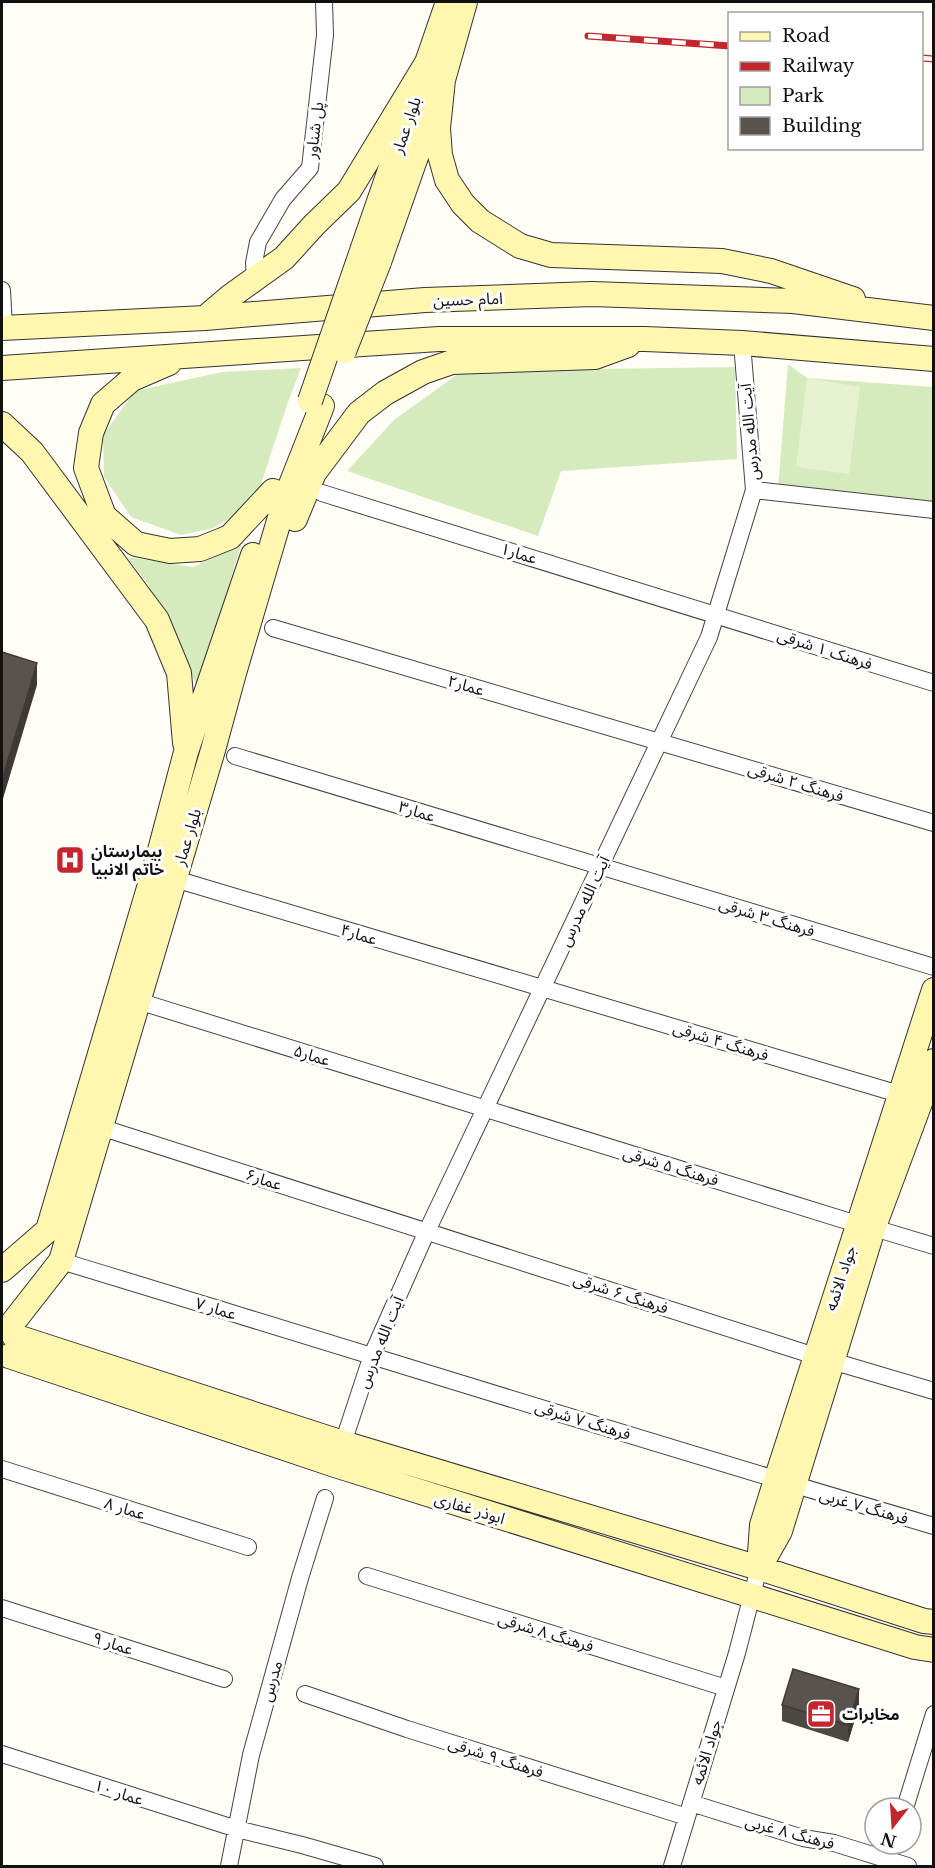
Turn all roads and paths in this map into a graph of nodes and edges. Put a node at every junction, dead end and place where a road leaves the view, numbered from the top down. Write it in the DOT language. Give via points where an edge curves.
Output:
graph roads {
  1 [pos="324,2"];
  2 [pos="448,2"];
  3 [pos="465,2"];
  4 [pos="428,61"];
  5 [pos="443,80"];
  6 [pos="371,255"];
  7 [pos="255,279"];
  8 [pos="2,290"];
  9 [pos="898,315"];
  10 [pos="205,318"];
  11 [pos="933,318"];
  12 [pos="3,328"];
  13 [pos="645,339"];
  14 [pos="742,343"];
  15 [pos="183,356"];
  16 [pos="933,359"];
  17 [pos="2,368"];
  18 [pos="316,404"];
  19 [pos="2,424"];
  20 [pos="754,490"];
  21 [pos="273,491"];
  22 [pos="322,493"];
  23 [pos="933,510"];
  24 [pos="716,614"];
  25 [pos="273,628"];
  26 [pos="234,673"];
  27 [pos="933,683"];
  28 [pos="659,742"];
  29 [pos="186,752"];
  30 [pos="235,756"];
  31 [pos="933,823"];
  32 [pos="600,866"];
  33 [pos="175,879"];
  34 [pos="147,931"];
  35 [pos="933,967"];
  36 [pos="542,988"];
  37 [pos="933,990"];
  38 [pos="138,1001"];
  39 [pos="933,1061"];
  40 [pos="918,1101"];
  41 [pos="485,1108"];
  42 [pos="100,1127"];
  43 [pos="865,1226"];
  44 [pos="427,1231"];
  45 [pos="933,1246"];
  46 [pos="60,1261"];
  47 [pos="2,1270"];
  48 [pos="6,1348"];
  49 [pos="372,1355"];
  50 [pos="823,1358"];
  51 [pos="933,1391"];
  52 [pos="343,1443"];
  53 [pos="2,1469"];
  54 [pos="785,1483"];
  55 [pos="325,1498"];
  56 [pos="933,1526"];
  57 [pos="248,1547"];
  58 [pos="759,1568"];
  59 [pos="367,1576"];
  60 [pos="752,1597"];
  61 [pos="2,1608"];
  62 [pos="933,1622"];
  63 [pos="933,1650"];
  64 [pos="224,1679"];
  65 [pos="726,1688"];
  66 [pos="305,1694"];
  67 [pos="932,1726"];
  68 [pos="2,1754"];
  69 [pos="909,1796"];
  70 [pos="689,1810"];
  71 [pos="237,1829"];
  72 [pos="890,1857"];
  73 [pos="229,1866"];
  74 [pos="375,1866"];
  75 [pos="672,1866"];
  76 [pos="908,1866"];
  1 -- 7 [label="street, پل شناور" via="325,35 310,168 283,199 258,242"];
  2 -- 4 [label="main road, بلوار عمار"];
  3 -- 5 [label="main road"];
  4 -- 6 [label="main road, بلوار عمار"];
  4 -- 7 [label="main road" via="349,191 284,258"];
  5 -- 6 [label="main road"];
  5 -- 9 [label="main road" via="438,128 447,180 480,221 520,246 551,255 722,261 771,271"];
  6 -- 18 [label="main road, bridge"];
  7 -- 10 [label="main road"];
  8 -- 12 [label="street"];
  9 -- 10 [label="main road, امام حسین" via="793,301 592,294 425,300"];
  9 -- 11 [label="main road, امام حسین"];
  10 -- 12 [label="main road, امام حسین"];
  13 -- 14 [label="main road"];
  13 -- 15 [label="main road" via="439,339"];
  13 -- 26 [label="main road" via="595,357 452,362 423,372 385,393 359,414 314,473 297,512 261,627"];
  14 -- 16 [label="main road"];
  14 -- 20 [label="street, آیت الله مدرس"];
  15 -- 17 [label="main road"];
  15 -- 21 [label="main road" via="132,379 103,404 91,433 86,468 104,516 136,544 170,551 200,549 230,537"];
  18 -- 21 [label="main road, بلوار عمار"];
  18 -- 26 [label="main road, بلوار عمار"];
  19 -- 29 [label="main road" via="32,452 157,620 179,673"];
  20 -- 23 [label="street"];
  20 -- 24 [label="street, آیت الله مدرس"];
  21 -- 29 [label="main road, بلوار عمار"];
  22 -- 24 [label="street, عمار۱"];
  24 -- 27 [label="street, فرهنک ۱ شرقی"];
  24 -- 28 [label="street, آیت الله مدرس"];
  25 -- 28 [label="street, عمار۲"];
  26 -- 33 [label="main road, بلوار عمار"];
  28 -- 31 [label="street, فرهنگ ۲ شرقی"];
  28 -- 32 [label="street, آیت الله مدرس"];
  29 -- 34 [label="main road, بلوار عمار" via="159,854"];
  30 -- 32 [label="street, عمار۳"];
  32 -- 35 [label="street, فرهنگ ۳ شرقی"];
  32 -- 36 [label="street, آیت الله مدرس"];
  33 -- 34 [label="main road, بلوار عمار"];
  33 -- 36 [label="street, عمار۴"];
  34 -- 38 [label="main road, بلوار عمار"];
  34 -- 47 [label="main road, بلوار عمار" via="48,1230"];
  36 -- 40 [label="street, فرهنگ ۴ شرقی"];
  36 -- 41 [label="street, آیت الله مدرس"];
  37 -- 40 [label="main road, جواد الائمه"];
  38 -- 41 [label="street, عمار۵"];
  38 -- 42 [label="main road, بلوار عمار"];
  39 -- 40 [label="main road, جواد الائمه"];
  40 -- 43 [label="main road, جواد الائمه"];
  41 -- 43 [label="street, فرهنگ ۵ شرقی"];
  41 -- 44 [label="street, آیت الله مدرس"];
  42 -- 44 [label="street, عمار۶"];
  42 -- 46 [label="main road, بلوار عمار"];
  43 -- 45 [label="street, فرهنگ ۵ شرقی"];
  43 -- 50 [label="main road, جواد الائمه"];
  44 -- 49 [label="street, آیت الله مدرس"];
  44 -- 50 [label="street, فرهنگ ۶ شرقی"];
  46 -- 48 [label="main road, بلوار عمار"];
  46 -- 49 [label="street, عمار ۷"];
  48 -- 52 [label="main road, ابوذر غفاری"];
  48 -- 60 [label="main road, ابوذر غفاری" via="335,1466"];
  49 -- 52 [label="street, آیت الله مدرس"];
  49 -- 54 [label="street, فرهنگ ۷ شرقی"];
  50 -- 51 [label="street, فرهنگ ۶ شرقی"];
  50 -- 54 [label="main road, جواد الائمه"];
  52 -- 58 [label="main road, ابوذر غفاری"];
  53 -- 57 [label="street, عمار ۸"];
  54 -- 56 [label="street, فرهنگ ۷ غربی"];
  54 -- 58 [label="main road, جواد الائمه" via="780,1531"];
  55 -- 71 [label="street, مدرس" via="251,1755"];
  58 -- 60 [label="street, جواد الائمه"];
  58 -- 62 [label="main road, ابوذر غفاری"];
  59 -- 65 [label="street, فرهنگ ۸ شرقی"];
  60 -- 63 [label="main road, ابوذر غفاری"];
  60 -- 65 [label="street, جواد الائمه"];
  61 -- 64 [label="street, عمار ۹"];
  65 -- 70 [label="street, جواد الائمه"];
  66 -- 70 [label="street, فرهنگ ۹ شرقی" via="407,1729"];
  67 -- 69 [label="street"];
  68 -- 71 [label="street, عمار ۱۰"];
  70 -- 72 [label="street, فرهنگ ۸ غربی"];
  70 -- 75 [label="street, جواد الائمه"];
  71 -- 73 [label="street, مدرس"];
  71 -- 74 [label="street, عمار ۱۰"];
  72 -- 76 [label="street, فرهنگ ۸ غربی"];
}
